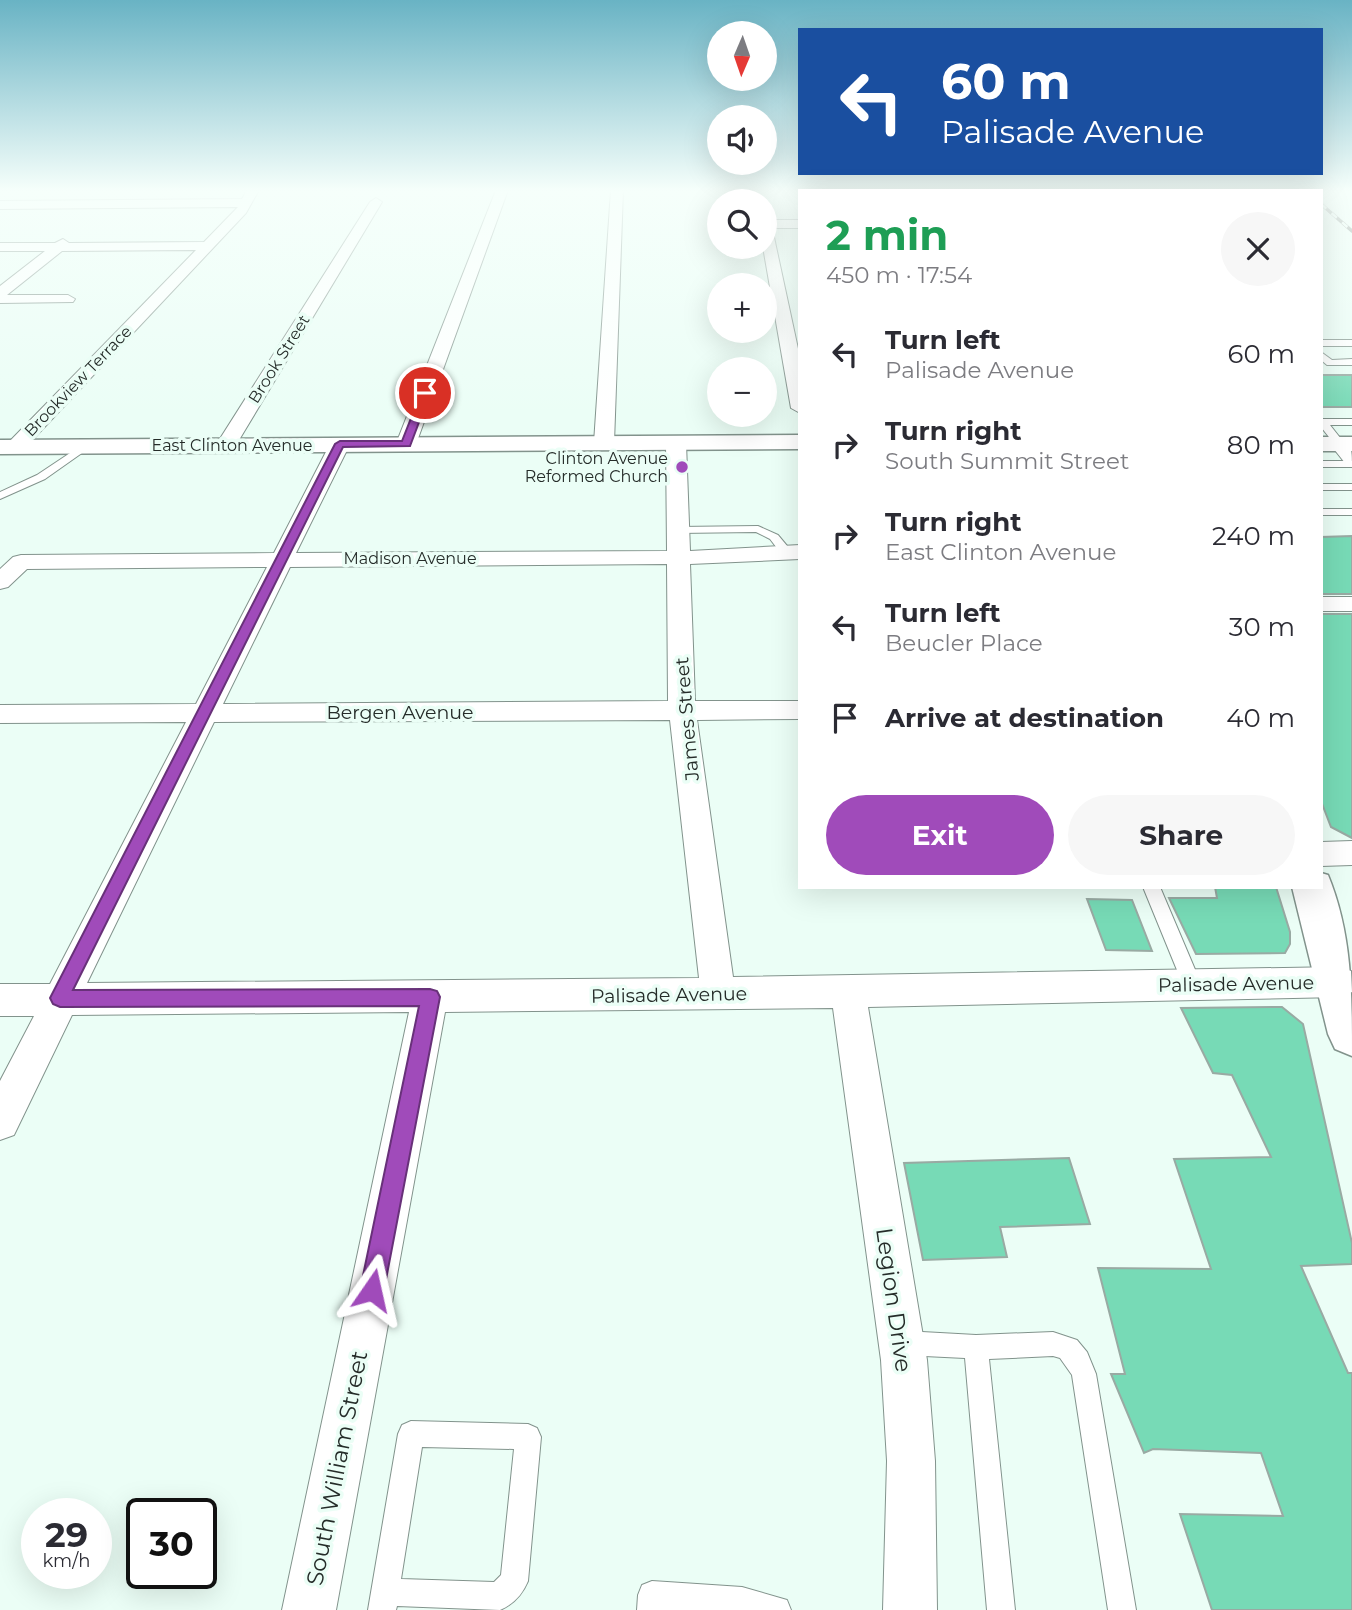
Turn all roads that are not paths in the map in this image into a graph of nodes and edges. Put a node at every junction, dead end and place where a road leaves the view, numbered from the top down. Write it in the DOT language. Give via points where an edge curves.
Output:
graph roads {
  1 [pos="36,265"];
  2 [pos="188,265"];
  3 [pos="337,265"];
  4 [pos="474,265"];
  5 [pos="613,265"];
  6 [pos="774,265"];
  7 [pos="780,291"];
  8 [pos="798,291"];
  9 [pos="0,293"];
  10 [pos="0,299"];
  11 [pos="68,299"];
  12 [pos="1323,343"];
  13 [pos="1352,343"];
  14 [pos="1323,357"];
  15 [pos="1352,362"];
  16 [pos="798,396"];
  17 [pos="1323,422"];
  18 [pos="1352,422"];
  19 [pos="1323,423"];
  20 [pos="798,442"];
  21 [pos="604,443"];
  22 [pos="676,443"];
  23 [pos="340,444"];
  24 [pos="406,444"];
  25 [pos="226,445"];
  26 [pos="85,446"];
  27 [pos="7,447"];
  28 [pos="1343,451"];
  29 [pos="1323,463"];
  30 [pos="1323,487"];
  31 [pos="1352,487"];
  32 [pos="0,496"];
  33 [pos="1323,512"];
  34 [pos="1352,512"];
  35 [pos="679,543"];
  36 [pos="793,553"];
  37 [pos="281,559"];
  38 [pos="0,582"];
  39 [pos="1323,604"];
  40 [pos="1352,604"];
  41 [pos="682,710"];
  42 [pos="798,710"];
  43 [pos="203,713"];
  44 [pos="0,714"];
  45 [pos="1323,853"];
  46 [pos="1352,853"];
  47 [pos="1152,889"];
  48 [pos="1314,889"];
  49 [pos="1339,982"];
  50 [pos="1193,986"];
  51 [pos="848,992"];
  52 [pos="718,994"];
  53 [pos="430,997"];
  54 [pos="60,998"];
  55 [pos="0,1000"];
  56 [pos="1352,1034"];
  57 [pos="0,1121"];
  58 [pos="901,1342"];
  59 [pos="976,1347"];
  60 [pos="384,1601"];
  61 [pos="652,1602"];
  62 [pos="309,1610"];
  63 [pos="776,1610"];
  64 [pos="910,1610"];
  65 [pos="1000,1610"];
  66 [pos="1122,1610"];
  1 -- 9 [label="street"];
  2 -- 27 [label="street, Brookview Terrace"];
  3 -- 25 [label="street, Brook Street"];
  4 -- 24 [label="street"];
  5 -- 21 [label="street"];
  6 -- 7 [label="street"];
  7 -- 8 [label="street"];
  7 -- 16 [label="street"];
  10 -- 11 [label="street"];
  12 -- 13 [label="lane"];
  14 -- 15 [label="lane" via="1330,363"];
  17 -- 18 [label="lane"];
  19 -- 28 [label="lane"];
  20 -- 22 [label="street, East Clinton Avenue"];
  21 -- 22 [label="street, East Clinton Avenue"];
  21 -- 24 [label="street, East Clinton Avenue"];
  22 -- 35 [label="street, James Street"];
  23 -- 24 [label="street, East Clinton Avenue"];
  23 -- 25 [label="street, East Clinton Avenue"];
  23 -- 37 [label="street"];
  25 -- 26 [label="street, East Clinton Avenue"];
  26 -- 27 [label="street, East Clinton Avenue"];
  26 -- 32 [label="lane" via="41,477"];
  28 -- 29 [label="lane"];
  30 -- 31 [label="lane"];
  33 -- 34 [label="lane"];
  35 -- 36 [label="street, Madison Avenue" via="737,557"];
  35 -- 37 [label="street, Madison Avenue"];
  35 -- 41 [label="street, James Street"];
  37 -- 38 [label="street, Madison Avenue" via="21,562"];
  37 -- 43 [label="street"];
  39 -- 40 [label="street"];
  41 -- 42 [label="street, Bergen Avenue"];
  41 -- 43 [label="street, Bergen Avenue"];
  41 -- 52 [label="street, James Street"];
  43 -- 44 [label="street, Bergen Avenue"];
  43 -- 54 [label="street"];
  45 -- 46 [label="street"];
  47 -- 50 [label="lane"];
  48 -- 49 [label="street"];
  49 -- 50 [label="street, Palisade Avenue"];
  49 -- 56 [label="street"];
  50 -- 51 [label="street, Palisade Avenue"];
  51 -- 52 [label="street, Palisade Avenue"];
  51 -- 58 [label="street, Legion Drive"];
  52 -- 53 [label="street, Palisade Avenue"];
  53 -- 54 [label="street, Palisade Avenue"];
  53 -- 62 [label="street, South William Street"];
  54 -- 55 [label="street, Palisade Avenue"];
  54 -- 57 [label="street"];
  58 -- 59 [label="lane"];
  58 -- 64 [label="street, Legion Drive" via="911,1461"];
  59 -- 65 [label="lane"];
  59 -- 66 [label="lane" via="1053,1344 1068,1349 1078,1361 1084,1374"];
  60 -- 60 [label="lane" via="411,1434 528,1437 514,1581 500,1596"];
  61 -- 63 [label="lane" via="742,1601"];
}
